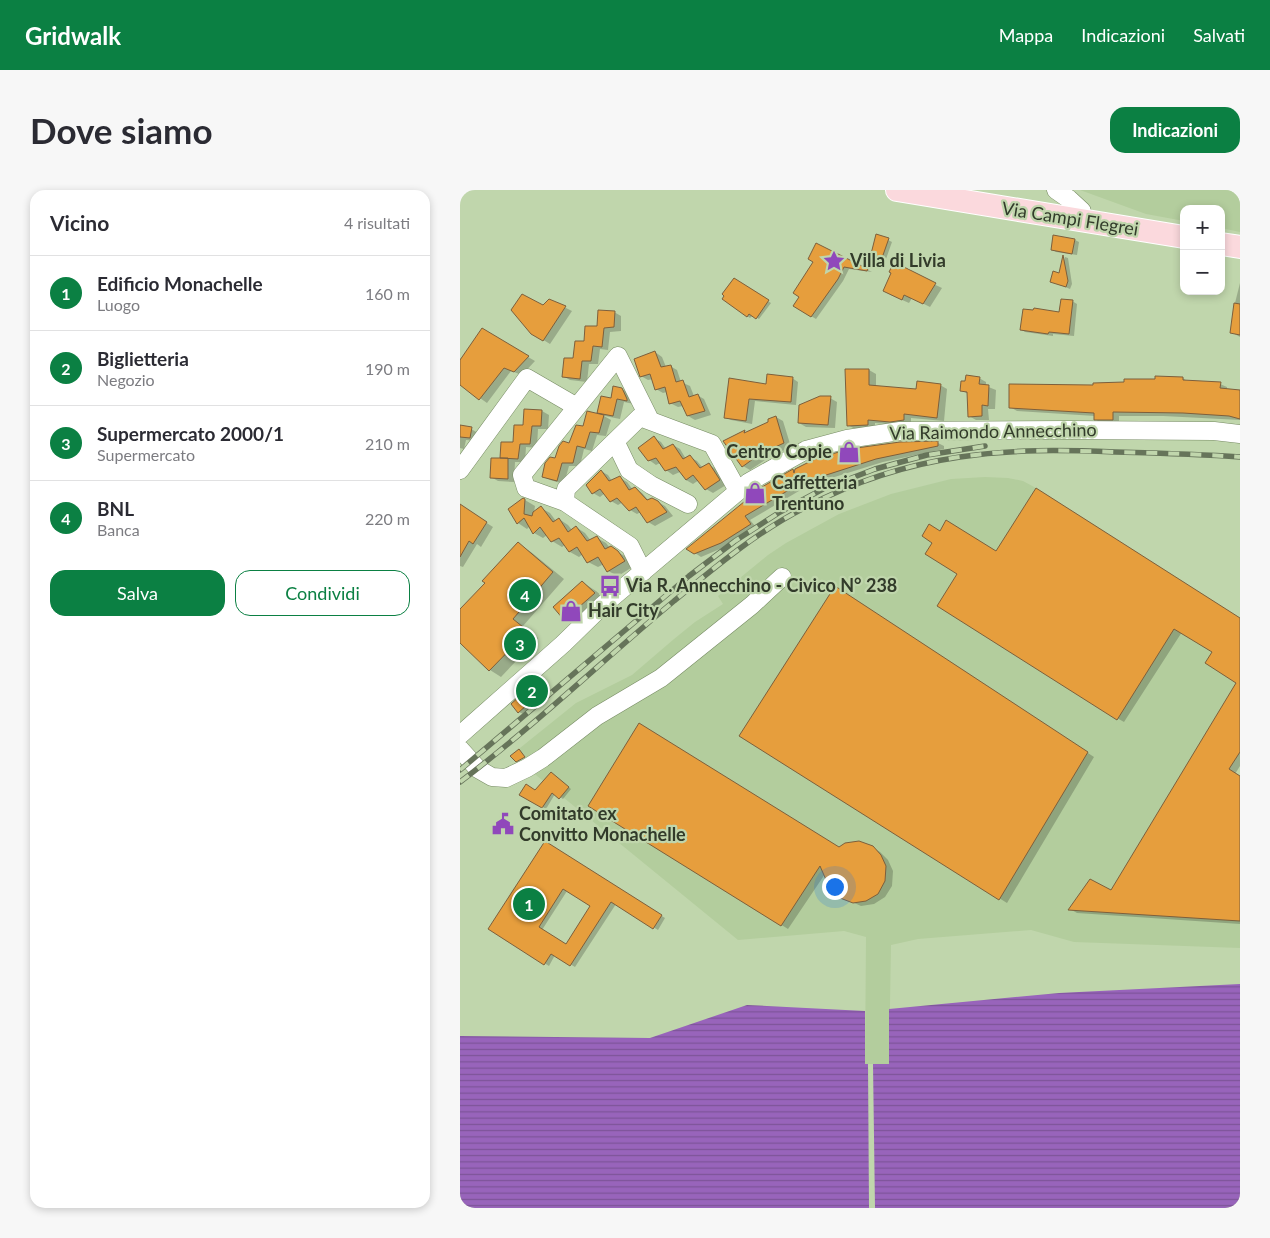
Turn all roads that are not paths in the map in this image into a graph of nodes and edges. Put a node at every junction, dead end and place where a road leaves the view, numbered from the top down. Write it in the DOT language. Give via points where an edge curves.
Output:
graph roads {
  1 [pos="897,190"];
  2 [pos="1067,193"];
  3 [pos="1082,221"];
  4 [pos="1180,237"];
  5 [pos="1225,245"];
  6 [pos="1240,247"];
  7 [pos="577,407"];
  8 [pos="650,420"];
  9 [pos="1240,434"];
  10 [pos="615,441"];
  11 [pos="460,470"];
  12 [pos="738,491"];
  13 [pos="565,502"];
  14 [pos="688,504"];
  15 [pos="643,572"];
  16 [pos="782,577"];
  17 [pos="460,734"];
  18 [pos="460,749"];
  1 -- 3 [label="main road, Via Campi Flegrei"];
  2 -- 3 [label="street" via="1082,211"];
  3 -- 4 [label="main road, Via Campi Flegrei"];
  5 -- 6 [label="main road"];
  7 -- 8 [label="street" via="618,356"];
  7 -- 11 [label="street" via="527,378"];
  7 -- 13 [label="street" via="522,475 526,488"];
  8 -- 10 [label="street" via="640,417"];
  8 -- 12 [label="street" via="712,444"];
  9 -- 12 [label="street, Via Raimondo Annecchino" via="1214,431 900,431 847,439 806,450"];
  10 -- 13 [label="street" via="566,489"];
  10 -- 14 [label="street" via="629,470"];
  12 -- 15 [label="street, Via Raimondo Annecchino"];
  13 -- 15 [label="street" via="630,546"];
  15 -- 17 [label="street, Via Raimondo Annecchino"];
  16 -- 18 [label="street" via="661,678 597,716 527,768 506,778 492,777 478,769"];
}
